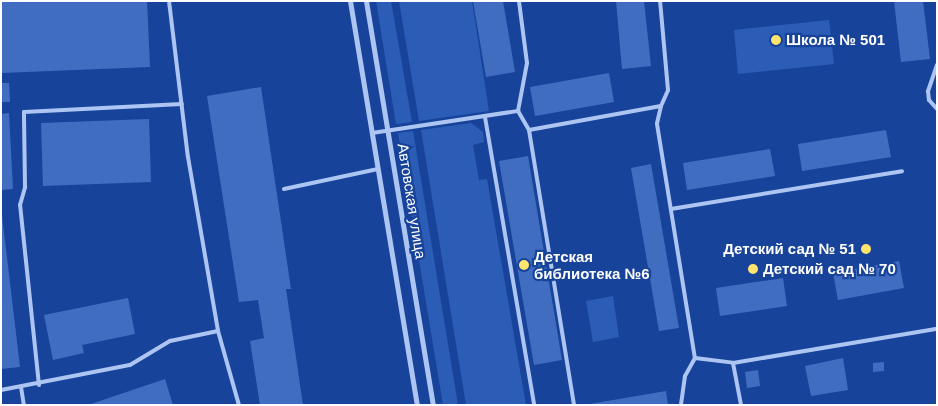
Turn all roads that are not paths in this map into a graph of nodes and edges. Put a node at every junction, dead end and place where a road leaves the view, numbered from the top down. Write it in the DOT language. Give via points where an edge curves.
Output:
graph roads {
  1 [pos="169,1"];
  2 [pos="350,1"];
  3 [pos="366,1"];
  4 [pos="520,1"];
  5 [pos="660,1"];
  6 [pos="937,65"];
  7 [pos="182,104"];
  8 [pos="661,106"];
  9 [pos="937,109"];
  10 [pos="518,111"];
  11 [pos="485,117"];
  12 [pos="388,130"];
  13 [pos="529,130"];
  14 [pos="372,133"];
  15 [pos="378,169"];
  16 [pos="902,171"];
  17 [pos="284,190"];
  18 [pos="671,209"];
  19 [pos="937,329"];
  20 [pos="218,331"];
  21 [pos="695,358"];
  22 [pos="734,363"];
  23 [pos="39,385"];
  24 [pos="21,387"];
  25 [pos="1,390"];
  26 [pos="24,405"];
  27 [pos="239,405"];
  28 [pos="417,405"];
  29 [pos="433,405"];
  30 [pos="534,405"];
  31 [pos="574,405"];
  32 [pos="681,405"];
  33 [pos="742,405"];
  1 -- 7 [label="lane"];
  2 -- 14 [label="street, Автовская улица"];
  3 -- 12 [label="street, Автовская улица"];
  4 -- 10 [label="lane" via="527,63"];
  5 -- 8 [label="lane" via="668,90"];
  6 -- 9 [label="lane" via="928,90 929,100"];
  7 -- 20 [label="lane"];
  7 -- 23 [label="lane" via="24,112 25,186 20,205"];
  8 -- 13 [label="lane"];
  8 -- 18 [label="lane" via="657,124"];
  10 -- 11 [label="lane"];
  10 -- 13 [label="lane"];
  11 -- 12 [label="lane"];
  11 -- 30 [label="lane"];
  12 -- 14 [label="lane"];
  12 -- 29 [label="street, Автовская улица"];
  13 -- 31 [label="lane"];
  14 -- 15 [label="street, Автовская улица"];
  15 -- 17 [label="lane"];
  15 -- 28 [label="street, Автовская улица"];
  16 -- 18 [label="lane"];
  18 -- 21 [label="lane"];
  19 -- 22 [label="lane"];
  20 -- 23 [label="lane" via="170,341 130,364"];
  20 -- 27 [label="lane"];
  21 -- 22 [label="lane"];
  21 -- 32 [label="lane" via="686,376"];
  22 -- 33 [label="lane"];
  23 -- 24 [label="lane"];
  24 -- 25 [label="lane"];
  24 -- 26 [label="lane"];
}
